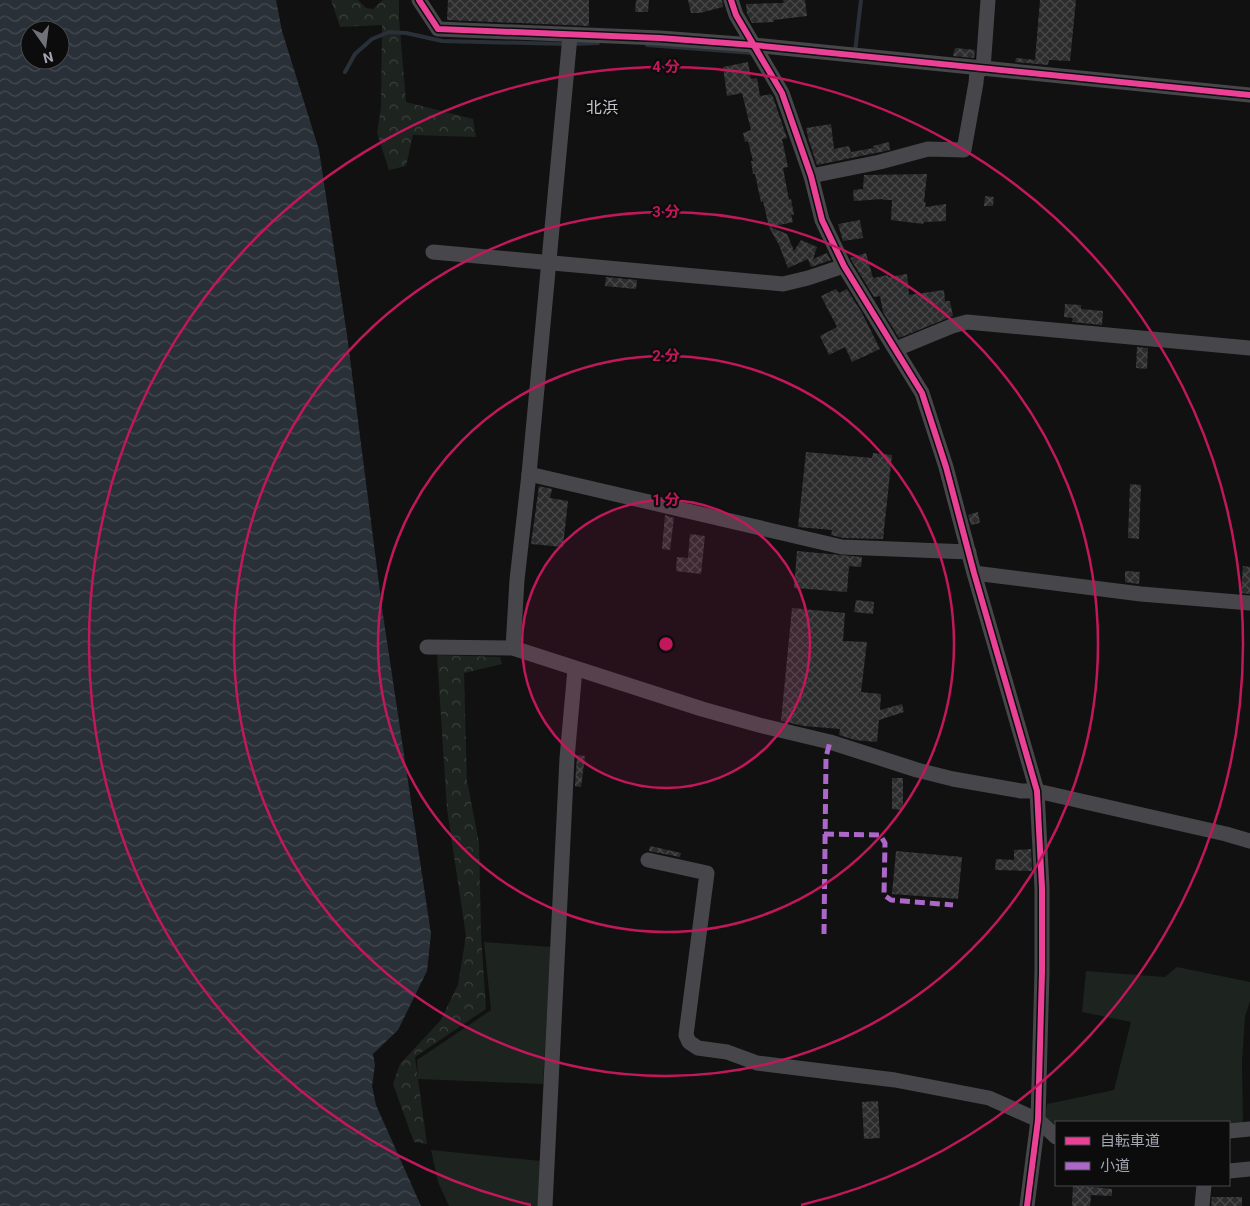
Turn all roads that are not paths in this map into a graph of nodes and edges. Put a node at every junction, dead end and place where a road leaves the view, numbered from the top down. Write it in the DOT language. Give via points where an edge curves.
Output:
graph roads {
  1 [pos="419,0"];
  2 [pos="731,0"];
  3 [pos="988,0"];
  4 [pos="570,40"];
  5 [pos="758,52"];
  6 [pos="979,74"];
  7 [pos="1250,95"];
  8 [pos="810,176"];
  9 [pos="433,252"];
  10 [pos="549,263"];
  11 [pos="844,266"];
  12 [pos="1250,348"];
  13 [pos="896,349"];
  14 [pos="529,474"];
  15 [pos="969,552"];
  16 [pos="974,573"];
  17 [pos="1250,603"];
  18 [pos="426,647"];
  19 [pos="512,648"];
  20 [pos="575,669"];
  21 [pos="1037,791"];
  22 [pos="1250,841"];
  23 [pos="648,860"];
  24 [pos="1038,1120"];
  25 [pos="1250,1130"];
  26 [pos="1230,1131"];
  27 [pos="1055,1136"];
  28 [pos="1250,1169"];
  29 [pos="1230,1171"];
  30 [pos="1204,1186"];
  31 [pos="545,1206"];
  32 [pos="1027,1206"];
  33 [pos="1202,1206"];
  1 -- 4 [label="street" via="438,29"];
  2 -- 5 [label="street"];
  3 -- 6 [label="street"];
  4 -- 5 [label="street" via="660,38"];
  4 -- 10 [label="street"];
  5 -- 6 [label="street" via="854,56"];
  5 -- 8 [label="street" via="782,93"];
  6 -- 7 [label="street"];
  6 -- 8 [label="street" via="964,150 928,149"];
  8 -- 11 [label="street" via="822,220"];
  9 -- 10 [label="street"];
  10 -- 11 [label="street" via="784,284"];
  10 -- 14 [label="street"];
  11 -- 13 [label="street"];
  12 -- 13 [label="street" via="967,322"];
  13 -- 15 [label="street" via="925,400"];
  14 -- 15 [label="street" via="842,547"];
  14 -- 19 [label="street"];
  15 -- 16 [label="street"];
  16 -- 17 [label="street" via="1141,594"];
  16 -- 21 [label="street"];
  18 -- 19 [label="street"];
  19 -- 20 [label="street"];
  20 -- 21 [label="street" via="702,710 830,742 917,770 952,779"];
  20 -- 31 [label="street" via="567,758"];
  21 -- 22 [label="street"];
  21 -- 24 [label="street" via="1042,888"];
  23 -- 24 [label="street" via="707,872 686,1035 689,1042 698,1048 727,1052 757,1063 895,1080 989,1098"];
  24 -- 27 [label="street"];
  24 -- 32 [label="street"];
  25 -- 26 [label="street"];
  28 -- 29 [label="street"];
  30 -- 33 [label="street"];
}
